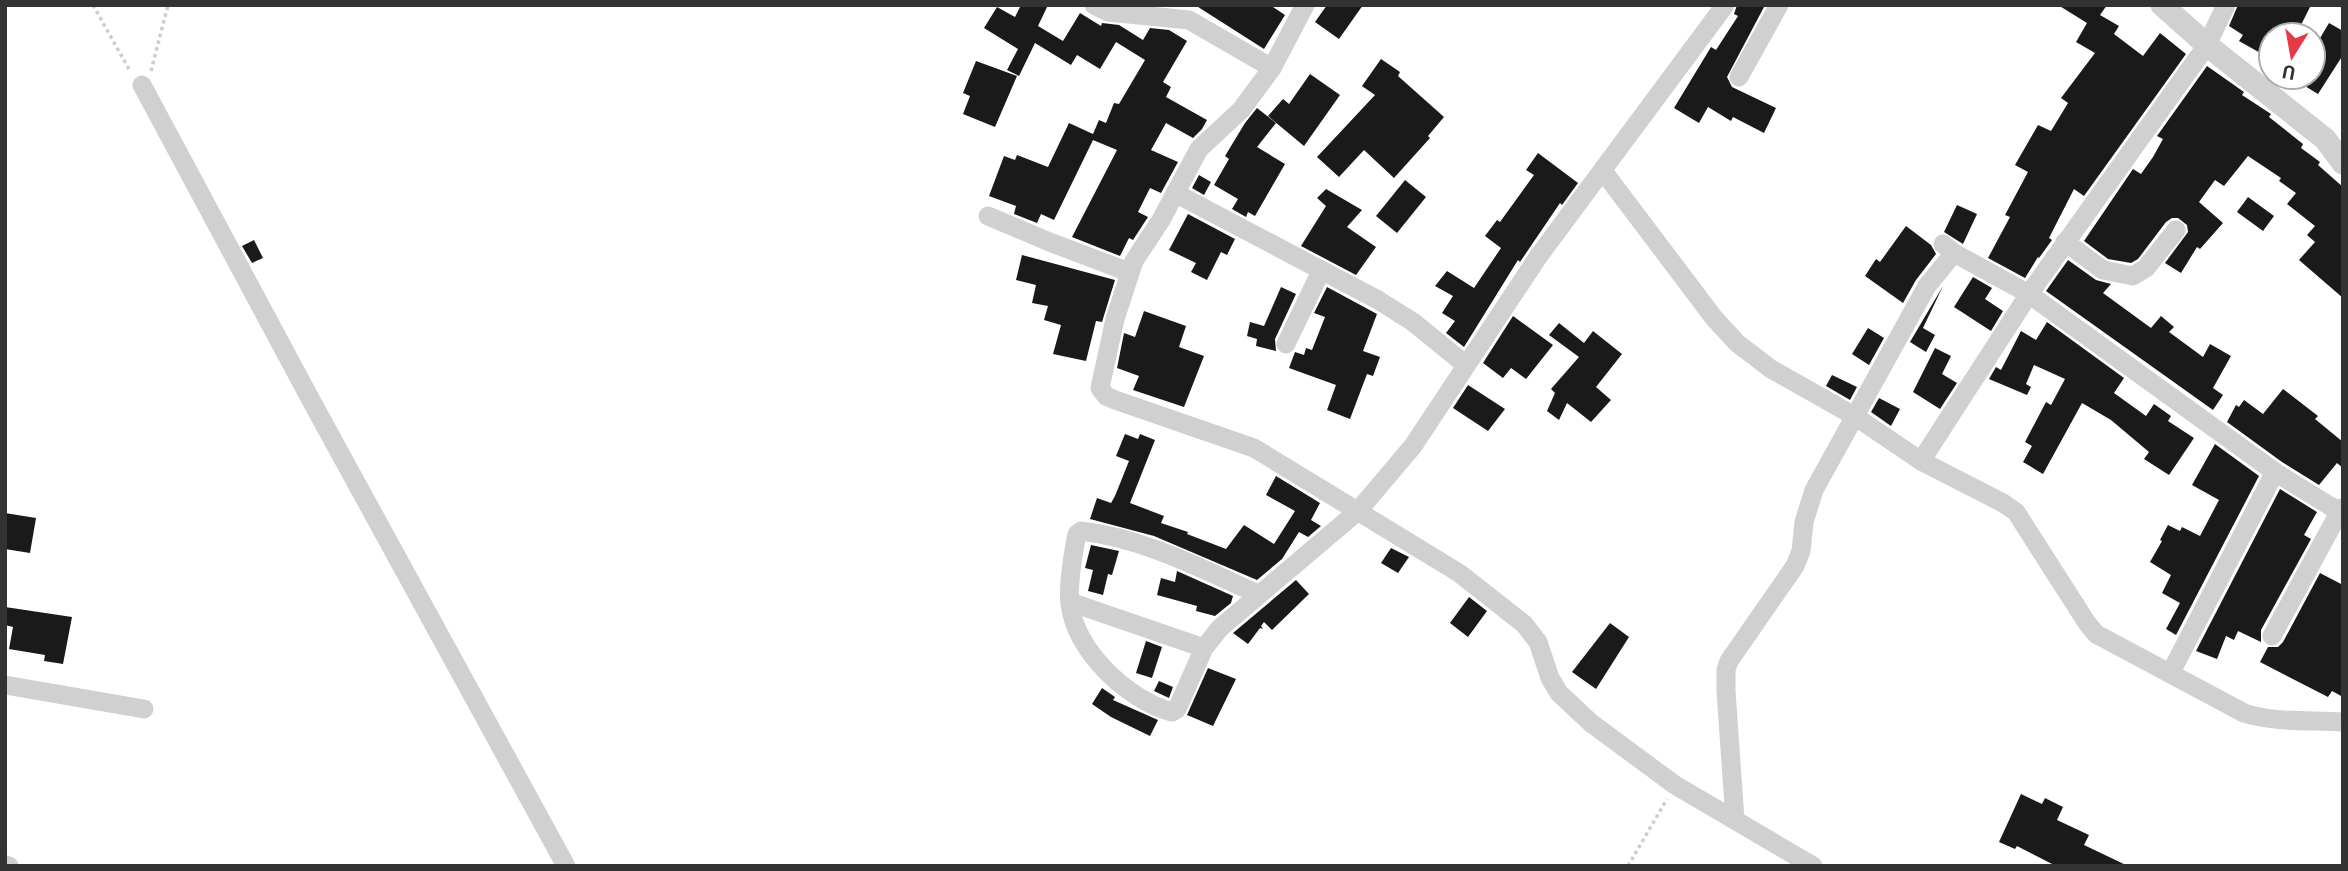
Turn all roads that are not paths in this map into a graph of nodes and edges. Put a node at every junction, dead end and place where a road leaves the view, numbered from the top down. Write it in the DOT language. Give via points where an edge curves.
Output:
graph roads {
  1 [pos="1305,5"];
  2 [pos="1725,5"];
  3 [pos="1779,5"];
  4 [pos="2162,5"];
  5 [pos="2226,5"];
  6 [pos="1105,8"];
  7 [pos="2207,45"];
  8 [pos="1272,68"];
  9 [pos="1740,77"];
  10 [pos="142,85"];
  11 [pos="2343,163"];
  12 [pos="1603,171"];
  13 [pos="1175,193"];
  14 [pos="988,216"];
  15 [pos="2176,230"];
  16 [pos="2065,242"];
  17 [pos="1321,271"];
  18 [pos="1129,272"];
  19 [pos="2029,294"];
  20 [pos="1286,344"];
  21 [pos="1466,365"];
  22 [pos="1856,417"];
  23 [pos="1921,461"];
  24 [pos="2275,472"];
  25 [pos="2342,508"];
  26 [pos="1358,511"];
  27 [pos="1258,594"];
  28 [pos="1070,601"];
  29 [pos="2272,636"];
  30 [pos="1205,648"];
  31 [pos="2171,673"];
  32 [pos="5,685"];
  33 [pos="144,709"];
  34 [pos="2343,722"];
  35 [pos="1735,820"];
  36 [pos="566,866"];
  37 [pos="1813,866"];
  1 -- 8 [label="street"];
  2 -- 12 [label="street"];
  3 -- 9 [label="street"];
  4 -- 7 [label="street"];
  5 -- 7 [label="street"];
  6 -- 8 [label="street" via="1189,20"];
  7 -- 11 [label="street" via="2325,139"];
  7 -- 16 [label="street"];
  8 -- 13 [label="street" via="1241,110 1199,149"];
  10 -- 36 [label="street"];
  12 -- 21 [label="street"];
  12 -- 22 [label="street" via="1737,343 1771,369"];
  13 -- 17 [label="street"];
  13 -- 18 [label="street"];
  14 -- 18 [label="street"];
  15 -- 16 [label="street" via="2146,268 2133,276 2104,270"];
  16 -- 19 [label="street"];
  17 -- 20 [label="street"];
  17 -- 21 [label="street" via="1378,300"];
  18 -- 26 [label="street" via="1100,384 1106,396 1254,448"];
  19 -- 22 [label="street" via="1949,249"];
  19 -- 23 [label="street"];
  19 -- 24 [label="street"];
  21 -- 26 [label="street" via="1413,446"];
  22 -- 23 [label="street"];
  22 -- 35 [label="street" via="1814,491 1795,566 1726,670"];
  23 -- 31 [label="street" via="2015,512 2096,634"];
  24 -- 25 [label="street" via="2330,506"];
  24 -- 31 [label="street"];
  25 -- 29 [label="street"];
  26 -- 27 [label="street"];
  26 -- 35 [label="street" via="1459,573 1524,624 1538,642 1559,693 1591,723 1675,785"];
  27 -- 28 [label="street" via="1176,557 1081,531 1074,548"];
  27 -- 30 [label="street"];
  28 -- 30 [label="street"];
  28 -- 30 [label="street" via="1079,631 1107,672 1122,687 1159,708 1177,709"];
  31 -- 34 [label="street" via="2261,719"];
  32 -- 33 [label="street"];
  35 -- 37 [label="street"];
}
